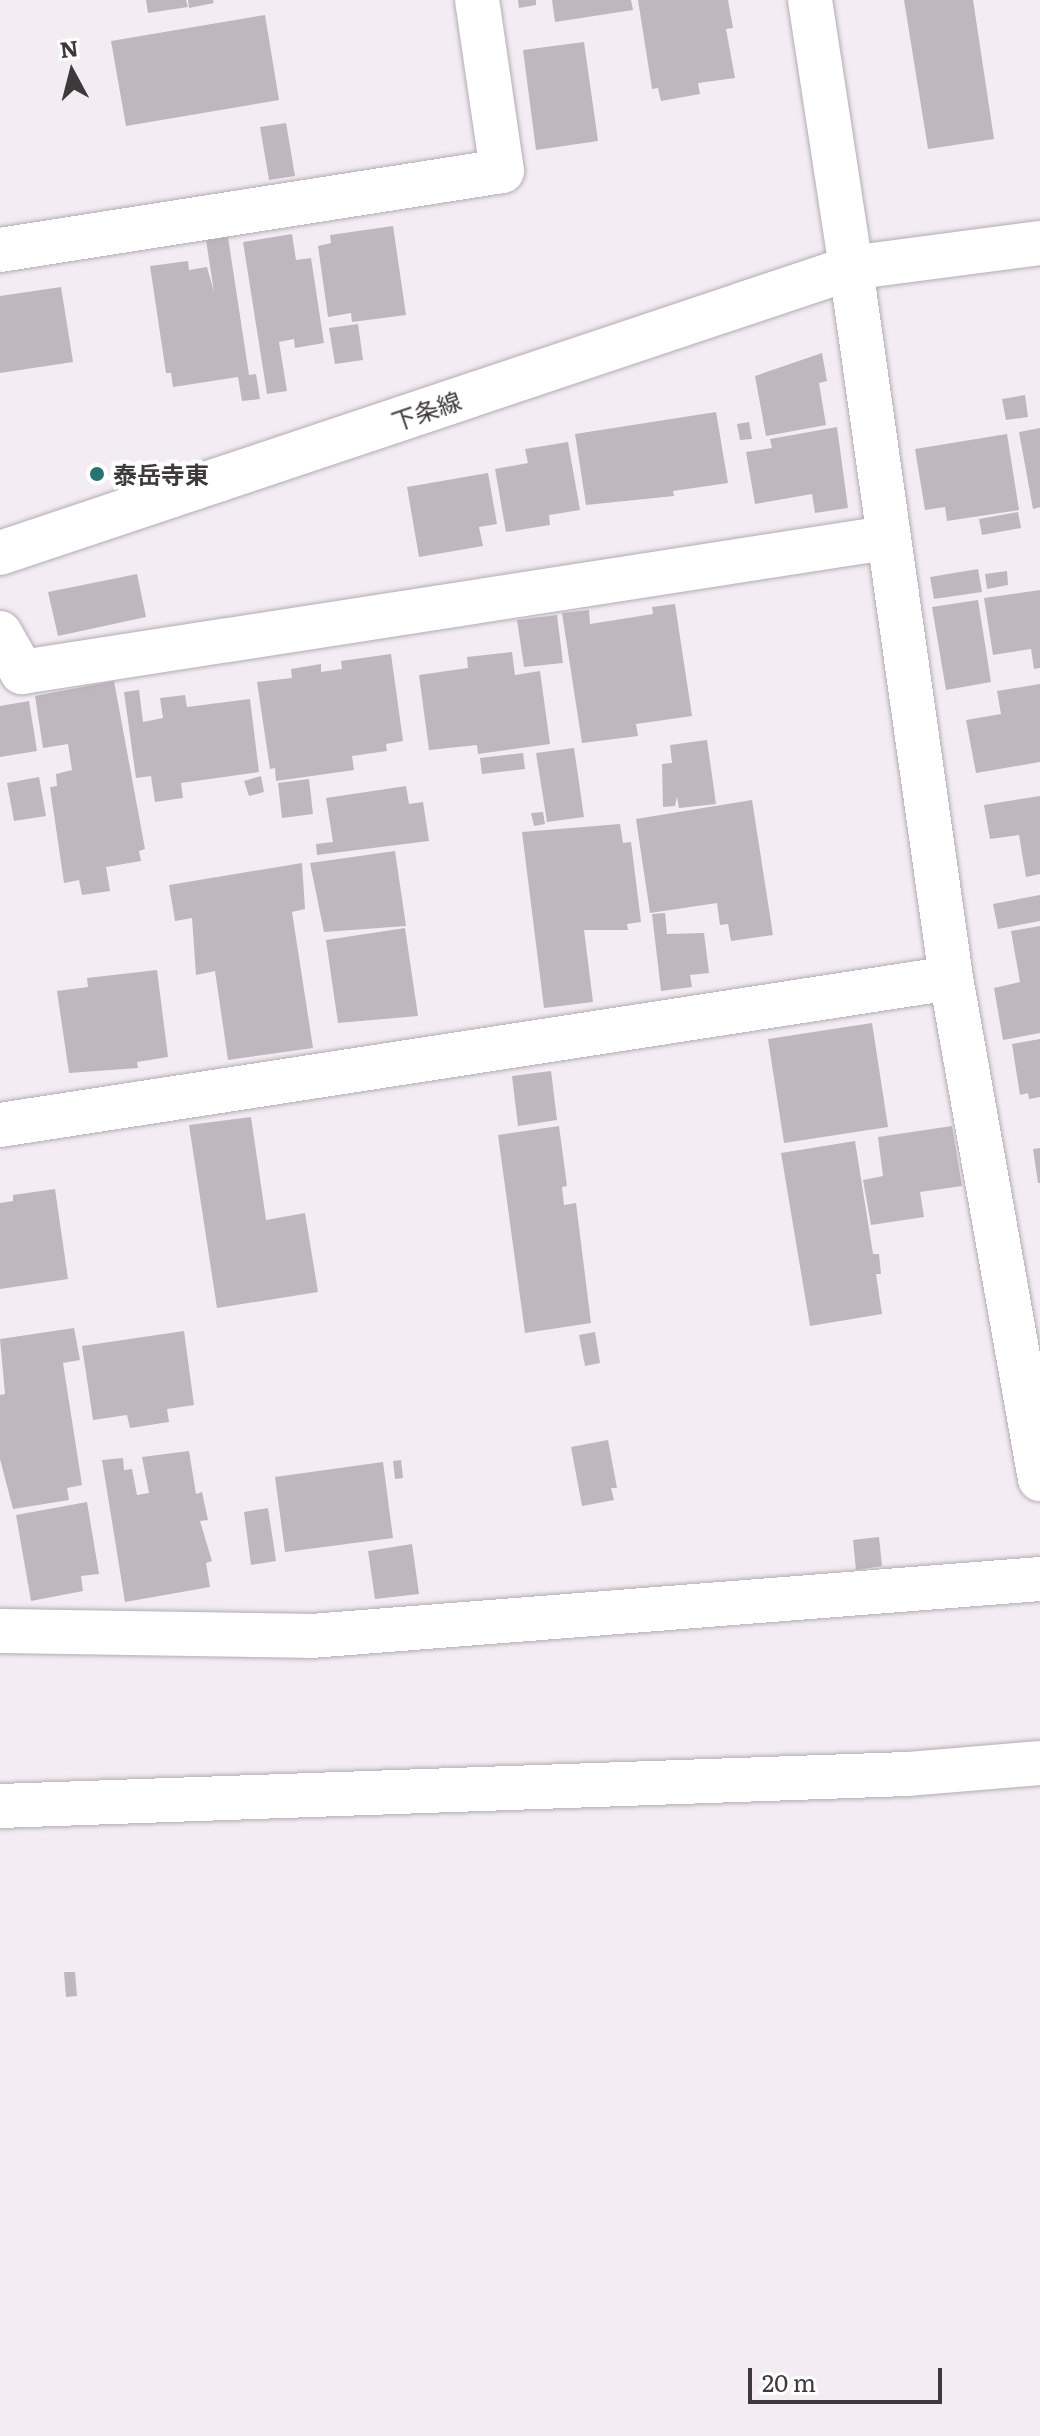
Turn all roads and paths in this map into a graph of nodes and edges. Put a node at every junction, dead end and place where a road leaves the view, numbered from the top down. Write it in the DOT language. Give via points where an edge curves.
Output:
graph roads {
  1 [pos="477,0"];
  2 [pos="810,0"];
  3 [pos="1040,243"];
  4 [pos="0,250"];
  5 [pos="851,268"];
  6 [pos="886,538"];
  7 [pos="0,553"];
  8 [pos="0,633"];
  9 [pos="951,978"];
  10 [pos="0,1125"];
  11 [pos="1040,1479"];
  12 [pos="1040,1579"];
  13 [pos="0,1631"];
  14 [pos="1040,1763"];
  15 [pos="0,1806"];
  1 -- 4 [label="street" via="502,171"];
  2 -- 5 [label="street"];
  3 -- 5 [label="street, 下条線"];
  5 -- 6 [label="street"];
  5 -- 7 [label="street, 下条線"];
  6 -- 8 [label="street" via="22,672"];
  6 -- 9 [label="street"];
  9 -- 10 [label="street"];
  9 -- 11 [label="street"];
  12 -- 13 [label="street" via="311,1636"];
  14 -- 15 [label="street" via="907,1774"];
}
